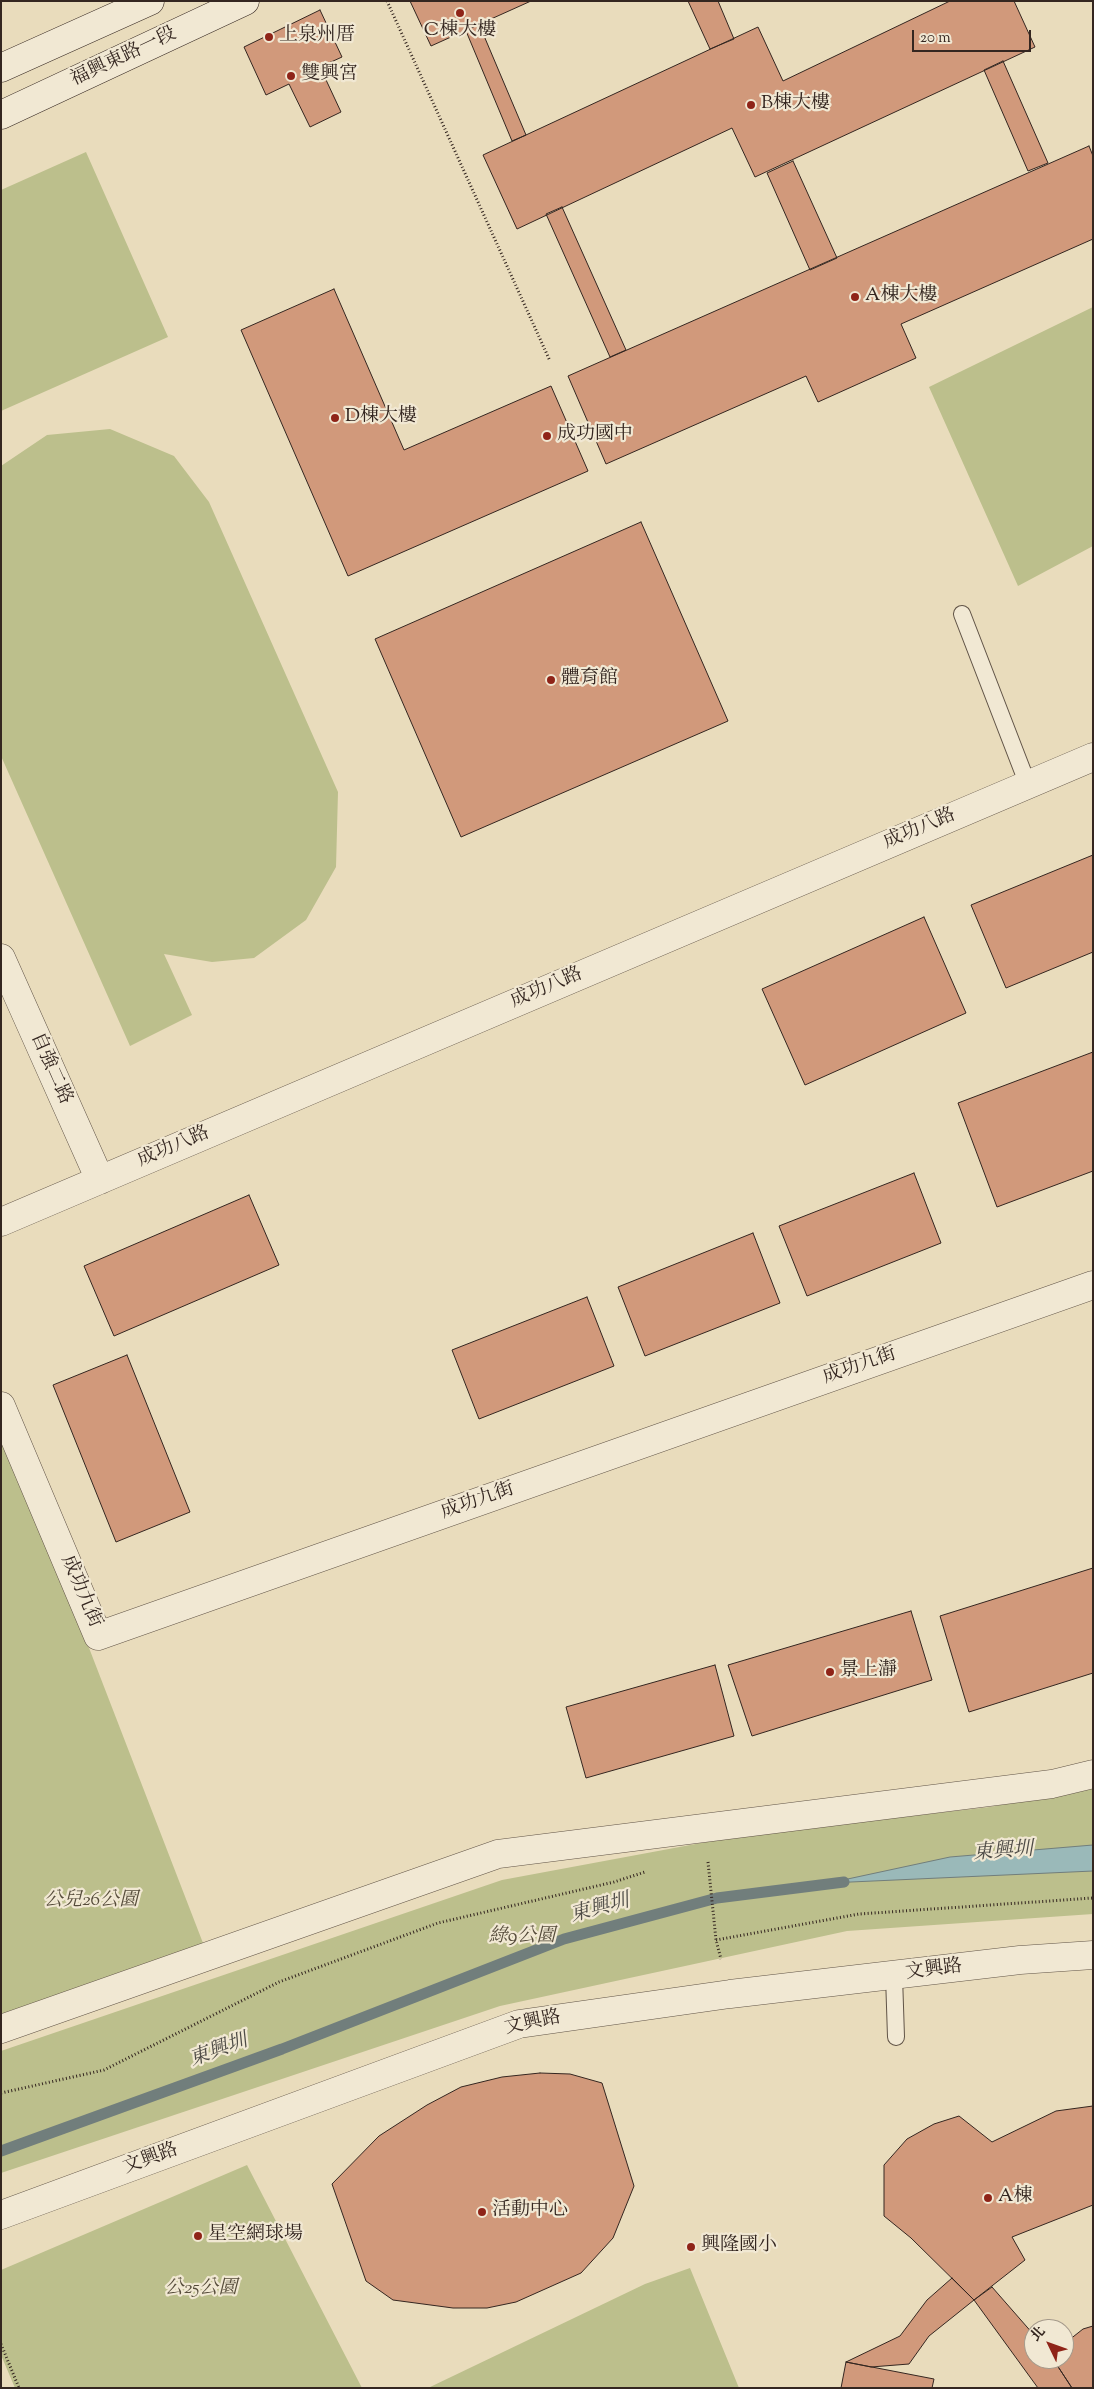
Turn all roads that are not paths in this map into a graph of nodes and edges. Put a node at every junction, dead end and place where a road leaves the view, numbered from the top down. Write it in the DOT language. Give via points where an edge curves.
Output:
graph roads {
  1 [pos="150,1"];
  2 [pos="245,1"];
  3 [pos="1,68"];
  4 [pos="1,115"];
  5 [pos="962,614"];
  6 [pos="1093,757"];
  7 [pos="1028,785"];
  8 [pos="1,958"];
  9 [pos="100,1180"];
  10 [pos="1,1222"];
  11 [pos="1093,1285"];
  12 [pos="1,1406"];
  13 [pos="1093,1774"];
  14 [pos="1093,1955"];
  15 [pos="894,1976"];
  16 [pos="1,2029"];
  17 [pos="896,2037"];
  18 [pos="1,2214"];
  1 -- 3 [label="street"];
  2 -- 4 [label="street, 福興東路一段"];
  5 -- 7 [label="lane"];
  6 -- 7 [label="street, 成功八路"];
  7 -- 9 [label="street, 成功八路"];
  8 -- 9 [label="street, 自強二路"];
  9 -- 10 [label="street, 成功八路"];
  11 -- 12 [label="street, 成功九街" via="98,1636"];
  13 -- 16 [label="street" via="1052,1784 498,1854"];
  14 -- 15 [label="street, 文興路" via="1020,1960"];
  15 -- 17 [label="lane"];
  15 -- 18 [label="street, 文興路" via="730,1994 519,2024"];
}
